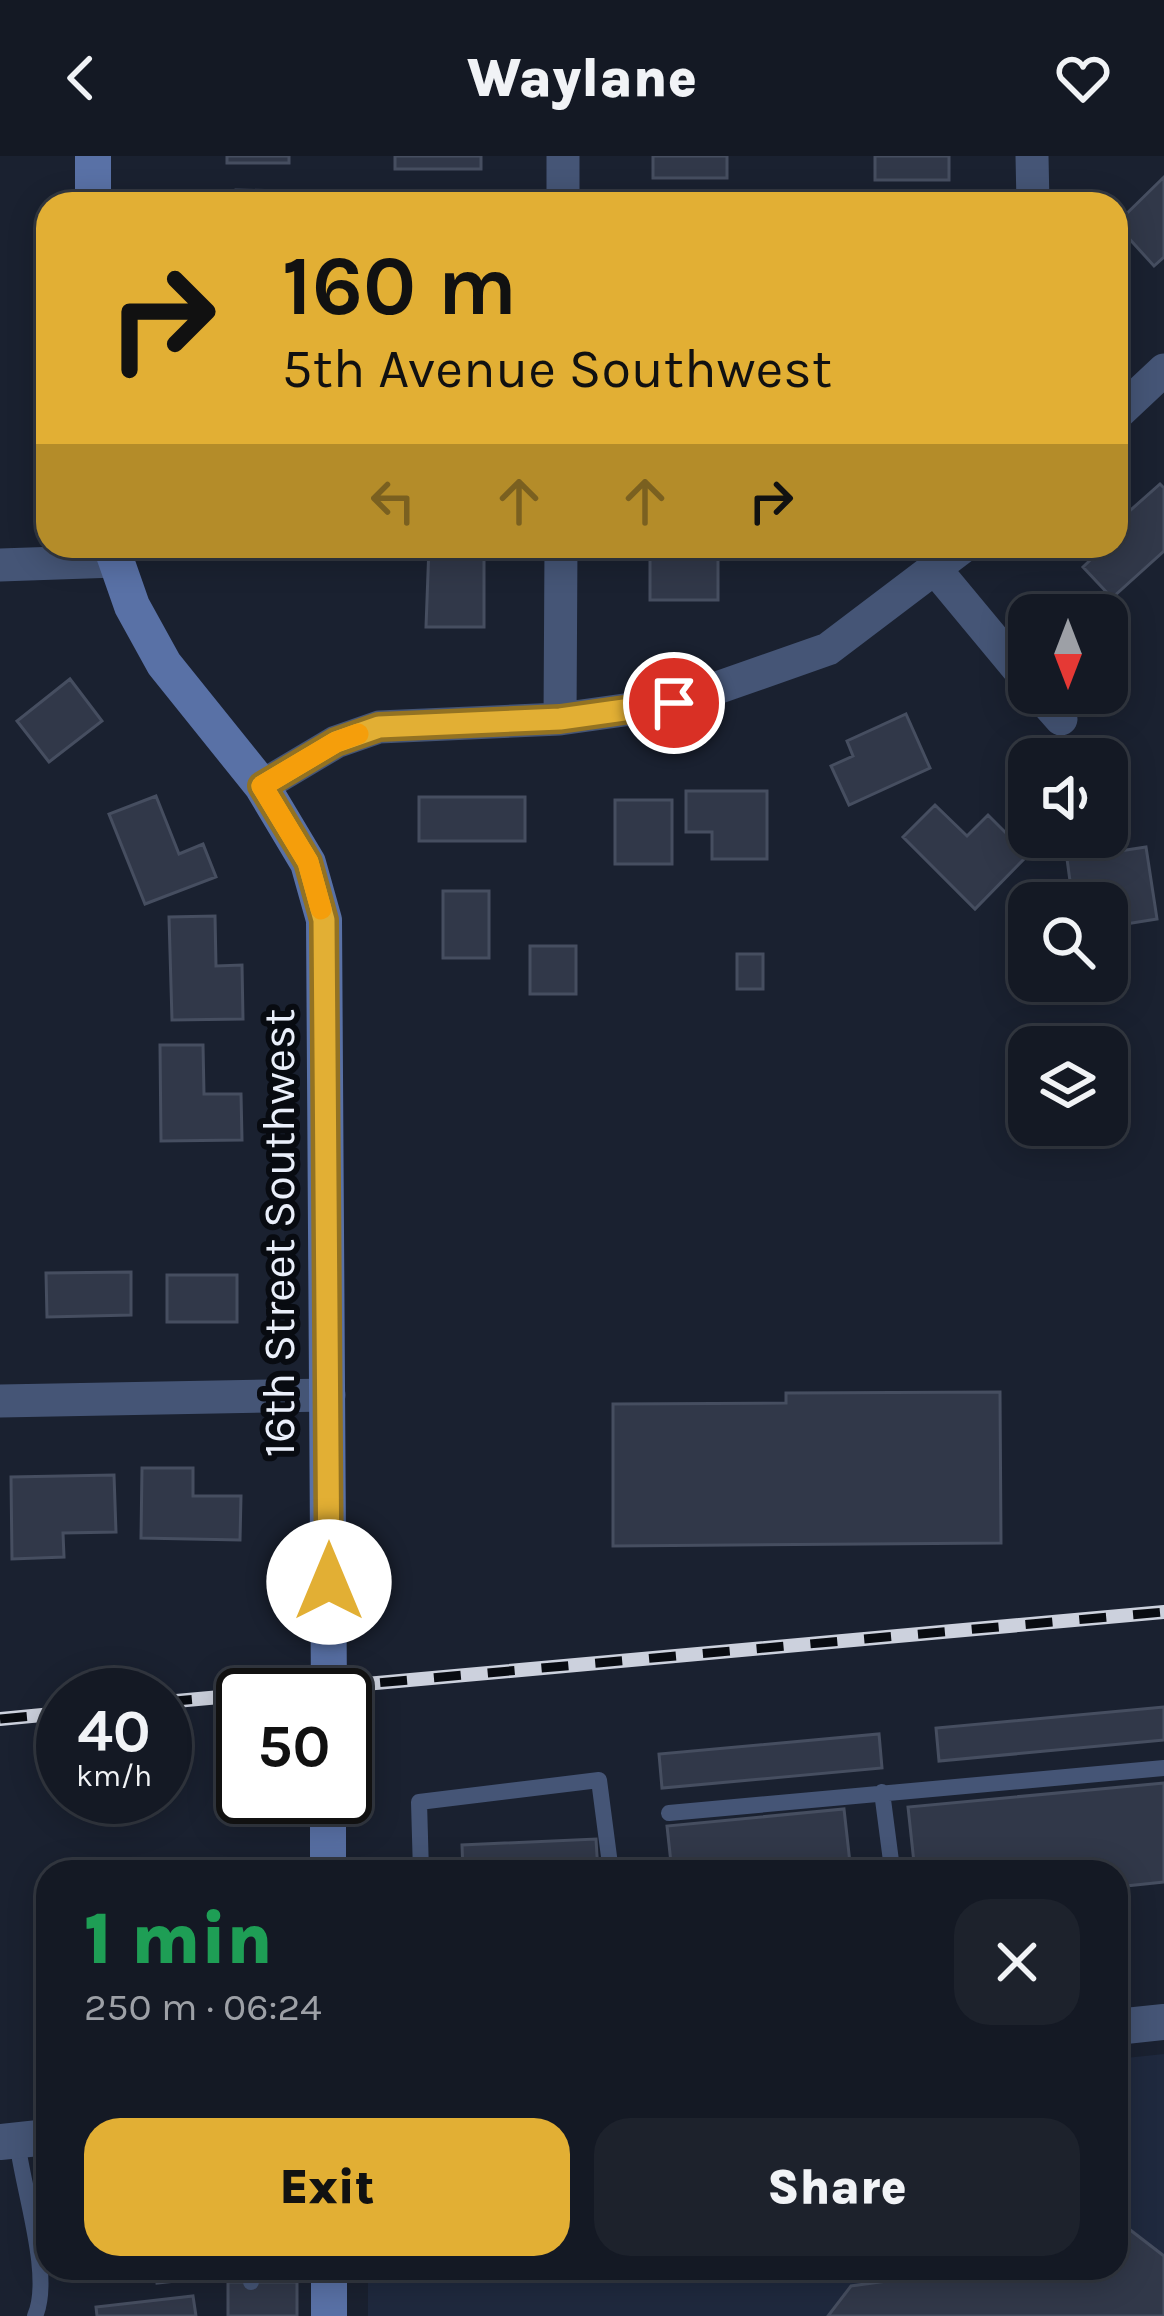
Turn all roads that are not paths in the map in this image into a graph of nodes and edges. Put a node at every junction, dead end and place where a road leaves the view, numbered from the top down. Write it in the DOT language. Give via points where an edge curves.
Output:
graph roads {
  1 [pos="93,156"];
  2 [pos="563,156"];
  3 [pos="1032,156"];
  4 [pos="93,192"];
  5 [pos="562,192"];
  6 [pos="1033,192"];
  7 [pos="1164,370"];
  8 [pos="1128,404"];
  9 [pos="70,558"];
  10 [pos="116,558"];
  11 [pos="561,558"];
  12 [pos="950,558"];
  13 [pos="0,566"];
  14 [pos="936,570"];
  15 [pos="1008,657"];
  16 [pos="1056,714"];
  17 [pos="560,719"];
  18 [pos="1060,719"];
  19 [pos="262,786"];
  20 [pos="329,1395"];
  21 [pos="0,1401"];
  22 [pos="328,1668"];
  23 [pos="1164,1768"];
  24 [pos="882,1792"];
  25 [pos="669,1813"];
  26 [pos="328,1824"];
  27 [pos="328,1860"];
  28 [pos="421,1860"];
  29 [pos="609,1860"];
  30 [pos="891,1860"];
  31 [pos="1164,2022"];
  32 [pos="1128,2026"];
  33 [pos="22,2140"];
  34 [pos="36,2215"];
  35 [pos="42,2280"];
  36 [pos="329,2280"];
  37 [pos="35,2316"];
  38 [pos="329,2316"];
  1 -- 4 [label="main road"];
  2 -- 5 [label="street"];
  3 -- 6 [label="street"];
  7 -- 8 [label="street"];
  9 -- 13 [label="street"];
  10 -- 19 [label="main road, 16th Street Southwest" via="164,664"];
  11 -- 17 [label="street"];
  12 -- 14 [label="street"];
  14 -- 15 [label="street"];
  14 -- 17 [label="street" via="829,649 674,703"];
  16 -- 18 [label="street"];
  17 -- 19 [label="street" via="379,727"];
  19 -- 20 [label="main road, 16th Street Southwest" via="308,862 324,920"];
  20 -- 21 [label="street"];
  20 -- 22 [label="main road, 16th Street Southwest"];
  23 -- 24 [label="lane"];
  24 -- 25 [label="lane"];
  24 -- 30 [label="lane"];
  26 -- 27 [label="main road"];
  28 -- 29 [label="lane" via="419,1802 599,1780"];
  31 -- 32 [label="street"];
  33 -- 34 [label="lane"];
  35 -- 37 [label="lane"];
  36 -- 38 [label="main road"];
}
